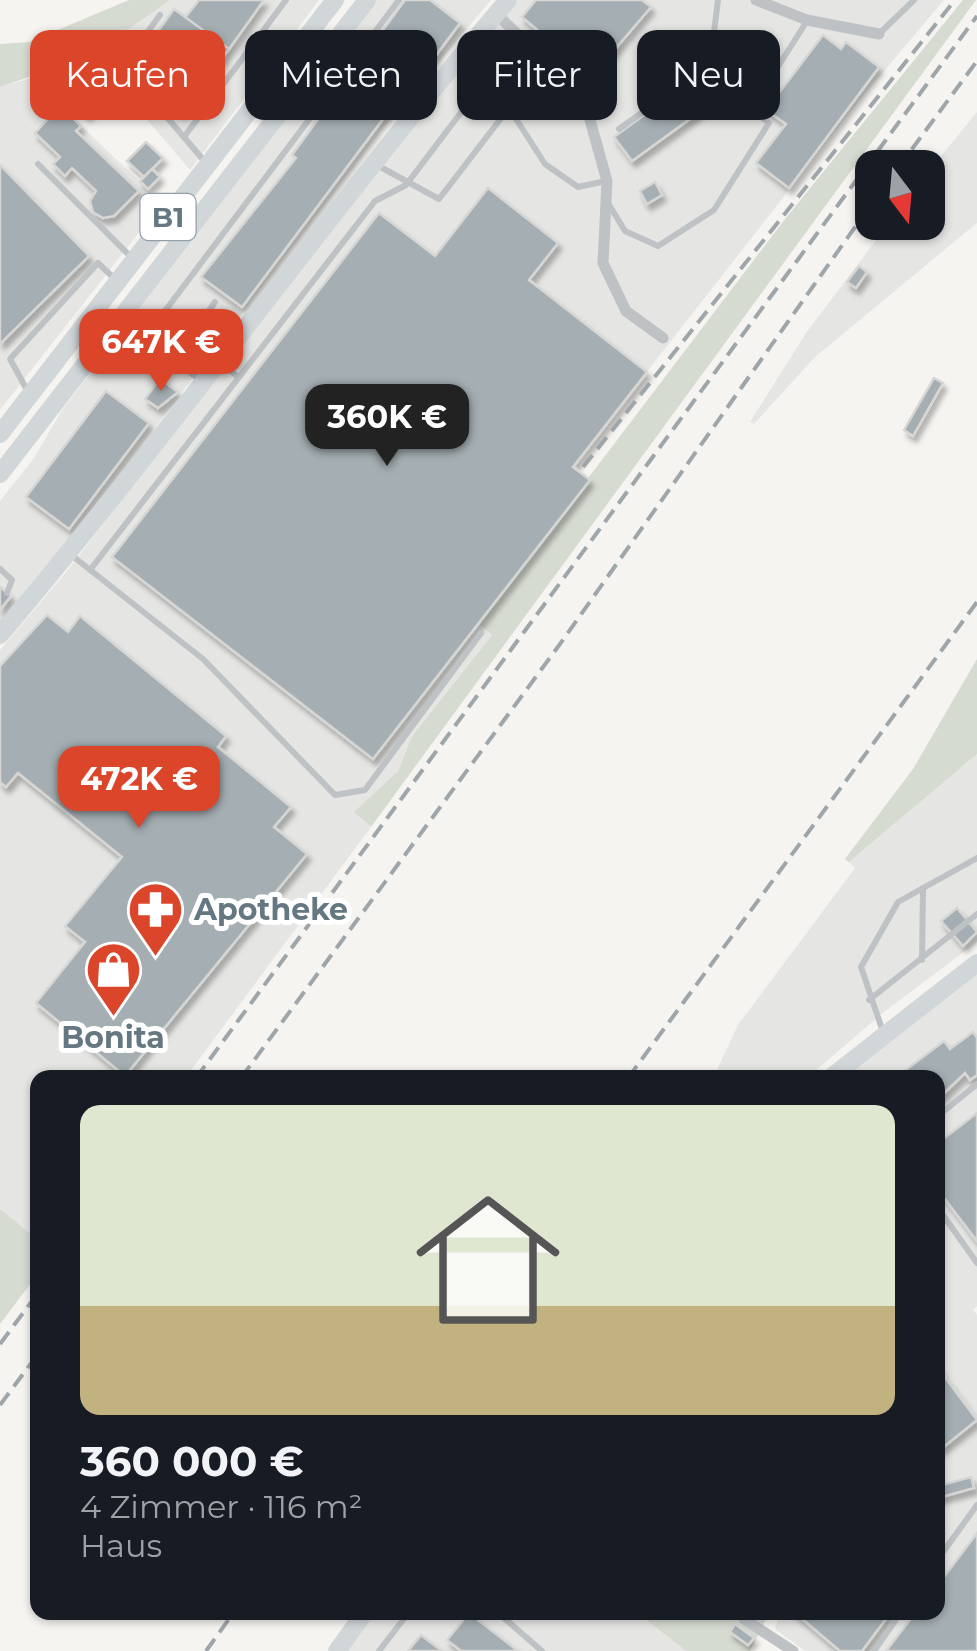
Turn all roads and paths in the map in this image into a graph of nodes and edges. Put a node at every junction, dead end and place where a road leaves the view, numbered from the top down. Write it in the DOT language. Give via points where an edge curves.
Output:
graph roads {
  1 [pos="286,0"];
  2 [pos="335,0"];
  3 [pos="366,0"];
  4 [pos="399,0"];
  5 [pos="718,0"];
  6 [pos="756,0"];
  7 [pos="914,0"];
  8 [pos="774,3"];
  9 [pos="500,5"];
  10 [pos="160,16"];
  11 [pos="808,20"];
  12 [pos="517,30"];
  13 [pos="879,34"];
  14 [pos="457,118"];
  15 [pos="500,120"];
  16 [pos="517,120"];
  17 [pos="590,120"];
  18 [pos="619,129"];
  19 [pos="184,137"];
  20 [pos="371,162"];
  21 [pos="38,164"];
  22 [pos="208,166"];
  23 [pos="607,181"];
  24 [pos="406,185"];
  25 [pos="608,202"];
  26 [pos="135,261"];
  27 [pos="118,282"];
  28 [pos="216,302"];
  29 [pos="165,310"];
  30 [pos="663,338"];
  31 [pos="218,360"];
  32 [pos="238,377"];
  33 [pos="202,382"];
  34 [pos="30,395"];
  35 [pos="0,434"];
  36 [pos="0,474"];
  37 [pos="69,554"];
  38 [pos="0,569"];
  39 [pos="90,570"];
  40 [pos="7,593"];
  41 [pos="481,634"];
  42 [pos="0,635"];
  43 [pos="977,858"];
  44 [pos="923,888"];
  45 [pos="977,914"];
  46 [pos="922,962"];
  47 [pos="977,963"];
  48 [pos="868,1000"];
  49 [pos="884,1034"];
  50 [pos="840,1070"];
  51 [pos="977,1084"];
  52 [pos="945,1110"];
  53 [pos="945,1218"];
  54 [pos="977,1263"];
  55 [pos="976,1504"];
  56 [pos="945,1549"];
  57 [pos="360,1620"];
  58 [pos="403,1620"];
  59 [pos="507,1620"];
  60 [pos="746,1620"];
  61 [pos="895,1620"];
  62 [pos="337,1651"];
  63 [pos="380,1651"];
  64 [pos="542,1651"];
  65 [pos="793,1651"];
  66 [pos="874,1651"];
  1 -- 19 [label="lane"];
  2 -- 22 [label="main road, B1"];
  3 -- 36 [label="main road, B1"];
  4 -- 29 [label="lane"];
  5 -- 18 [label="lane" via="710,64"];
  6 -- 8 [label="street"];
  7 -- 13 [label="lane"];
  8 -- 11 [label="street"];
  9 -- 12 [label="street"];
  9 -- 20 [label="main road"];
  10 -- 19 [label="lane" via="117,74"];
  11 -- 13 [label="street"];
  11 -- 25 [label="lane" via="751,108 769,123 714,210 658,246 625,231"];
  14 -- 24 [label="lane"];
  15 -- 24 [label="lane" via="439,199"];
  16 -- 23 [label="lane" via="545,164 578,187"];
  17 -- 23 [label="street"];
  19 -- 22 [label="lane"];
  20 -- 24 [label="lane"];
  20 -- 31 [label="main road"];
  21 -- 26 [label="lane"];
  22 -- 26 [label="main road, B1"];
  23 -- 25 [label="street"];
  24 -- 32 [label="lane" via="375,201"];
  25 -- 30 [label="street" via="603,263 626,311"];
  26 -- 27 [label="main road, B1"];
  27 -- 34 [label="main road, B1"];
  27 -- 34 [label="lane" via="98,263 10,358"];
  28 -- 29 [label="lane" via="200,322"];
  29 -- 33 [label="lane" via="164,352"];
  31 -- 32 [label="lane"];
  31 -- 33 [label="main road"];
  32 -- 39 [label="lane"];
  33 -- 37 [label="main road"];
  34 -- 35 [label="main road, B1"];
  37 -- 39 [label="lane"];
  37 -- 42 [label="main road"];
  38 -- 40 [label="lane" via="12,580"];
  39 -- 41 [label="lane" via="204,659 335,795 366,790"];
  43 -- 44 [label="lane"];
  44 -- 46 [label="lane"];
  44 -- 48 [label="lane" via="898,902 861,967"];
  45 -- 46 [label="lane"];
  46 -- 48 [label="lane"];
  47 -- 49 [label="main road"];
  48 -- 49 [label="lane"];
  49 -- 50 [label="main road"];
  51 -- 52 [label="lane"];
  53 -- 54 [label="lane"];
  55 -- 56 [label="lane"];
  57 -- 62 [label="main road"];
  58 -- 63 [label="lane"];
  59 -- 64 [label="lane"];
  60 -- 65 [label="street"];
  61 -- 66 [label="lane"];
}
